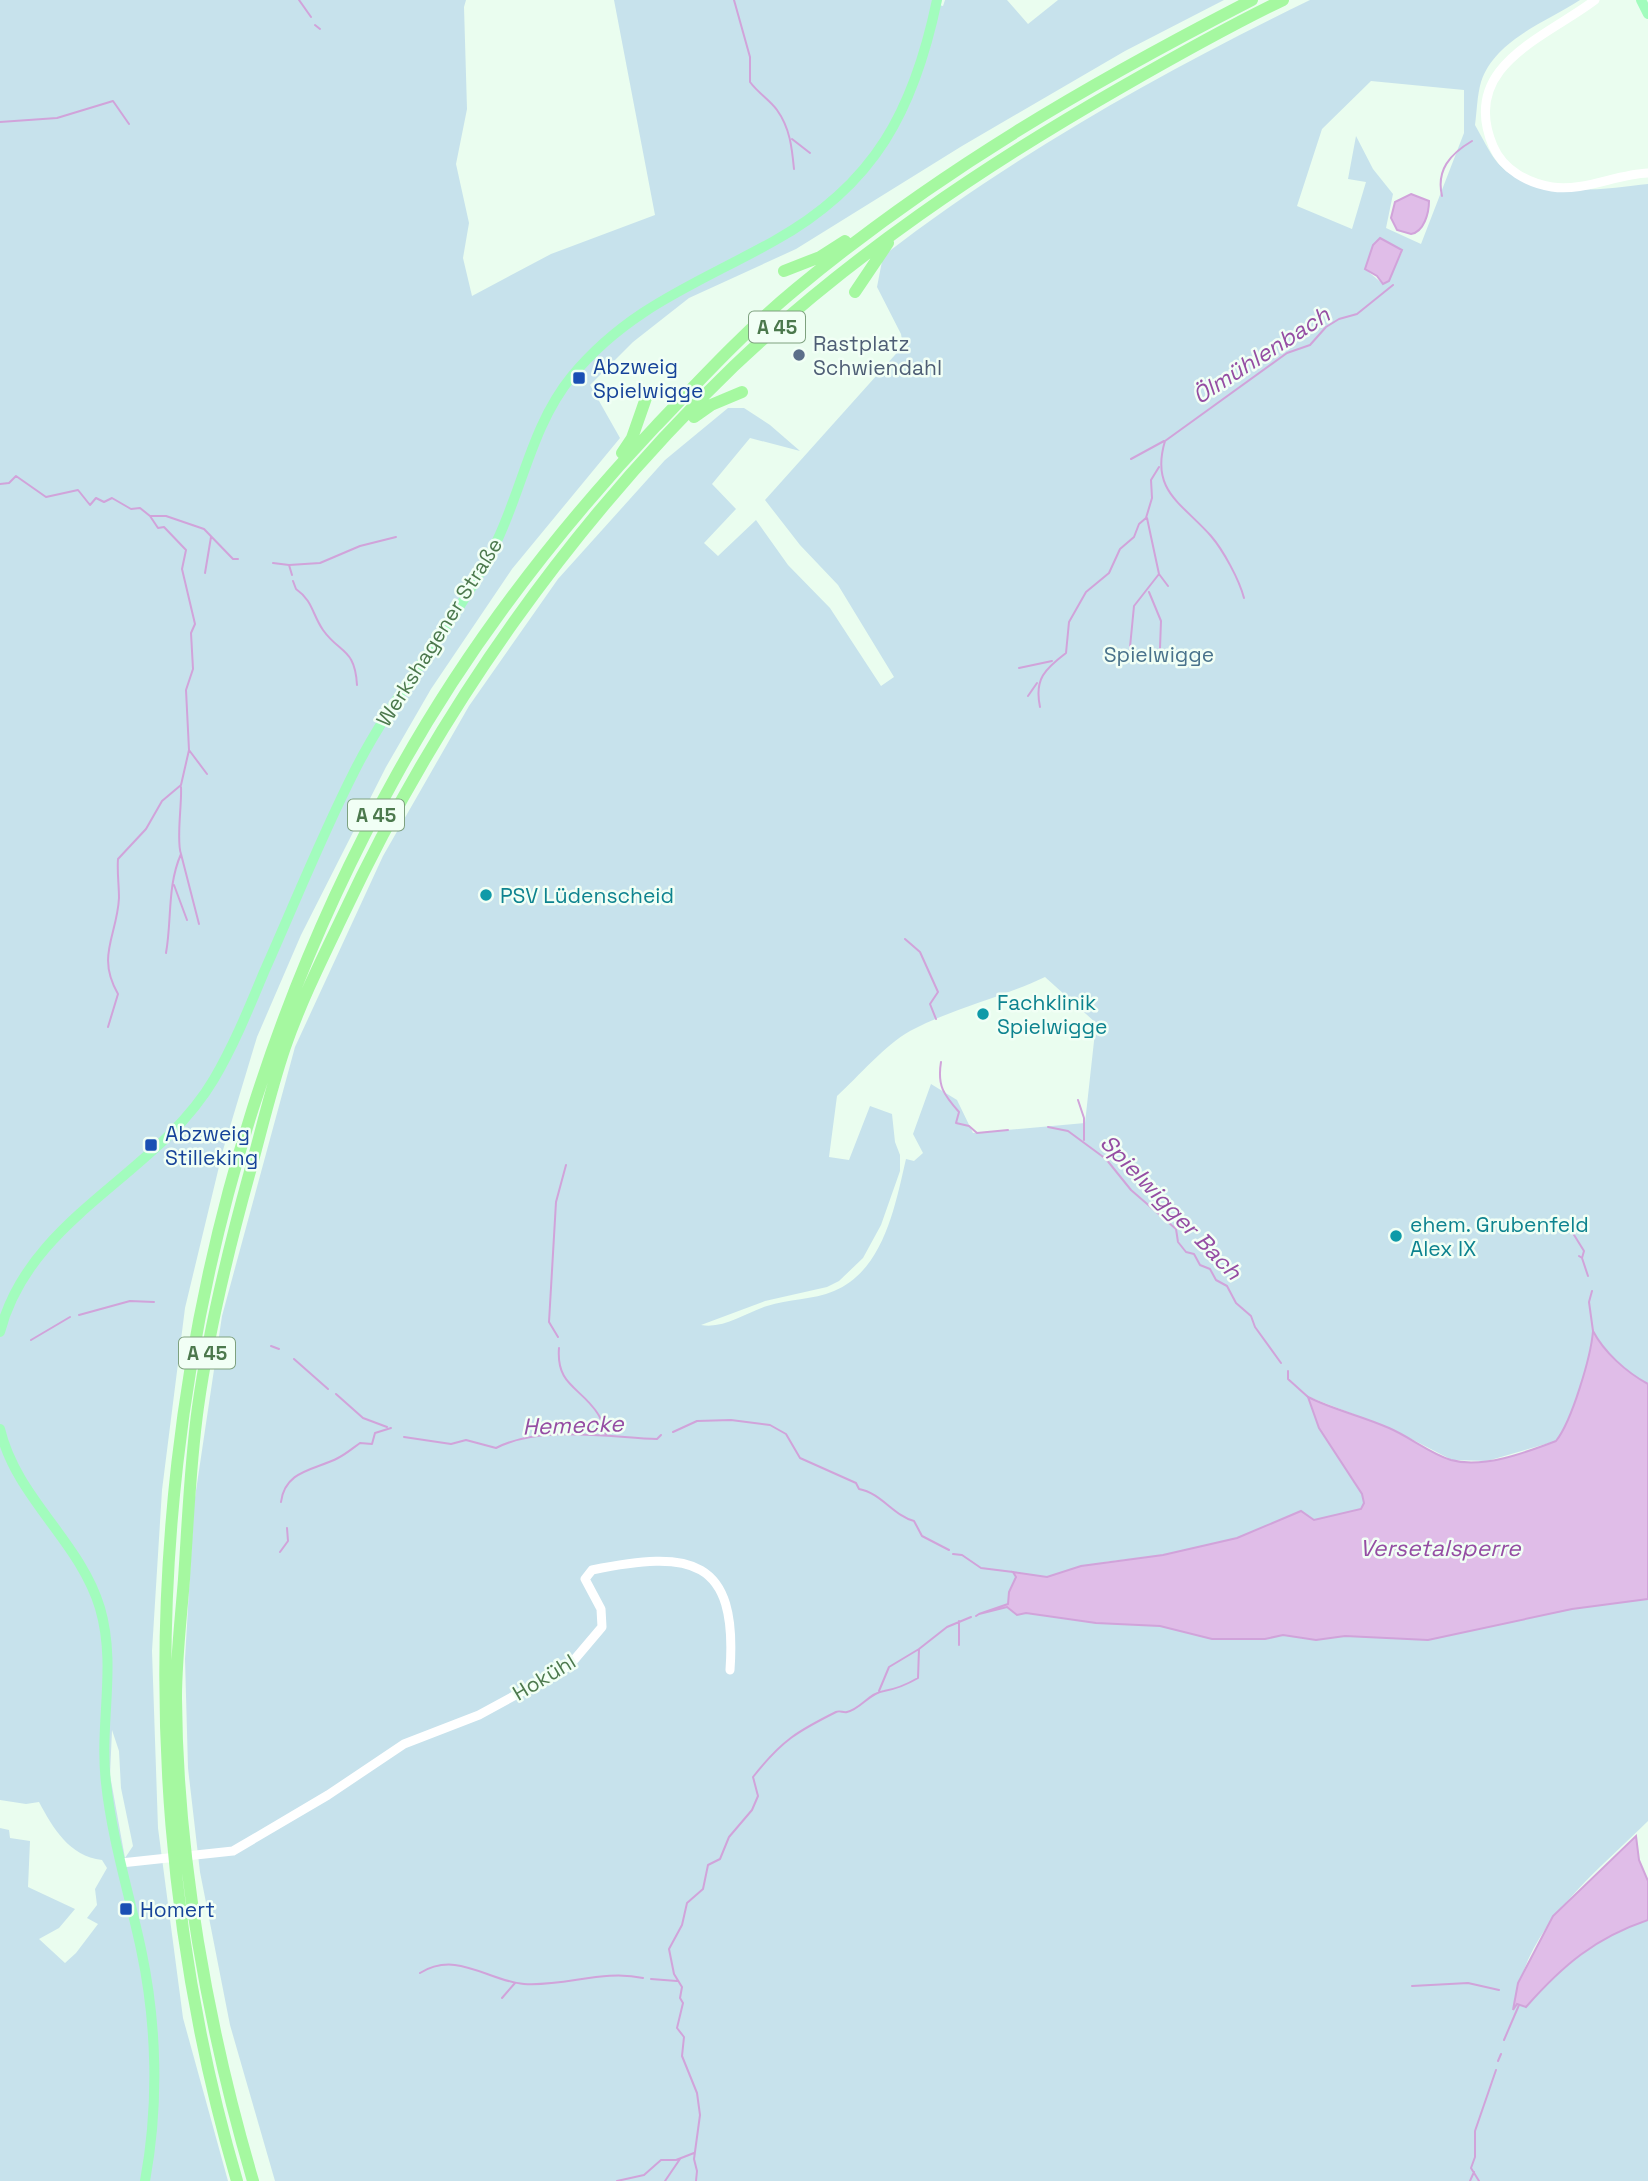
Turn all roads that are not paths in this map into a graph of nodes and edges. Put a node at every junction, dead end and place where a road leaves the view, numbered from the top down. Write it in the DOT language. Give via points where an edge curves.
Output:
graph roads {
  1 [pos="937,0"];
  2 [pos="1252,0"];
  3 [pos="1283,0"];
  4 [pos="1595,0"];
  5 [pos="1641,0"];
  6 [pos="1648,14"];
  7 [pos="1648,173"];
  8 [pos="909,222"];
  9 [pos="874,228"];
  10 [pos="783,271"];
  11 [pos="855,292"];
  12 [pos="742,392"];
  13 [pos="646,398"];
  14 [pos="658,446"];
  15 [pos="605,480"];
  16 [pos="0,1332"];
  17 [pos="0,1429"];
  18 [pos="730,1670"];
  19 [pos="121,1863"];
  20 [pos="145,2181"];
  21 [pos="237,2181"];
  22 [pos="253,2181"];
  1 -- 16 [label="main road, Werkshagener Straße" via="922,66 904,110 849,185 783,236 641,312 599,347 564,387 538,431 495,545 354,771 216,1075 182,1123 46,1244 18,1285"];
  2 -- 9 [label="highway, A 45" via="1052,107 949,172"];
  3 -- 8 [label="highway, A 45" via="1216,32 1075,113"];
  4 -- 7 [label="street" via="1510,57 1497,71 1486,102 1487,129 1504,165 1544,186 1569,187"];
  5 -- 6 [label="main road"];
  8 -- 11 [label="highway" via="884,248"];
  8 -- 14 [label="highway, A 45" via="803,304"];
  9 -- 10 [label="highway"];
  9 -- 15 [label="highway, A 45" via="793,291 729,350"];
  12 -- 14 [label="highway" via="710,405"];
  13 -- 15 [label="highway" via="632,438"];
  14 -- 22 [label="highway, A 45" via="537,593 460,698 370,858 285,1047 212,1323 197,1413 176,1697 194,1914 209,2005"];
  15 -- 21 [label="highway, A 45" via="531,570 453,683 397,774 350,865 272,1045 242,1139 204,1298 173,1511 163,1699 179,1920 218,2115"];
  17 -- 19 [label="main road" via="24,1484 81,1564 100,1609 109,1671 106,1782"];
  18 -- 19 [label="street, Hokühl" via="729,1607 718,1585 704,1572 667,1560 592,1570 585,1579 599,1603 601,1627 569,1666 479,1715 404,1744 328,1795 225,1853"];
  19 -- 20 [label="main road" via="142,1951 153,2033 154,2084"];
}
